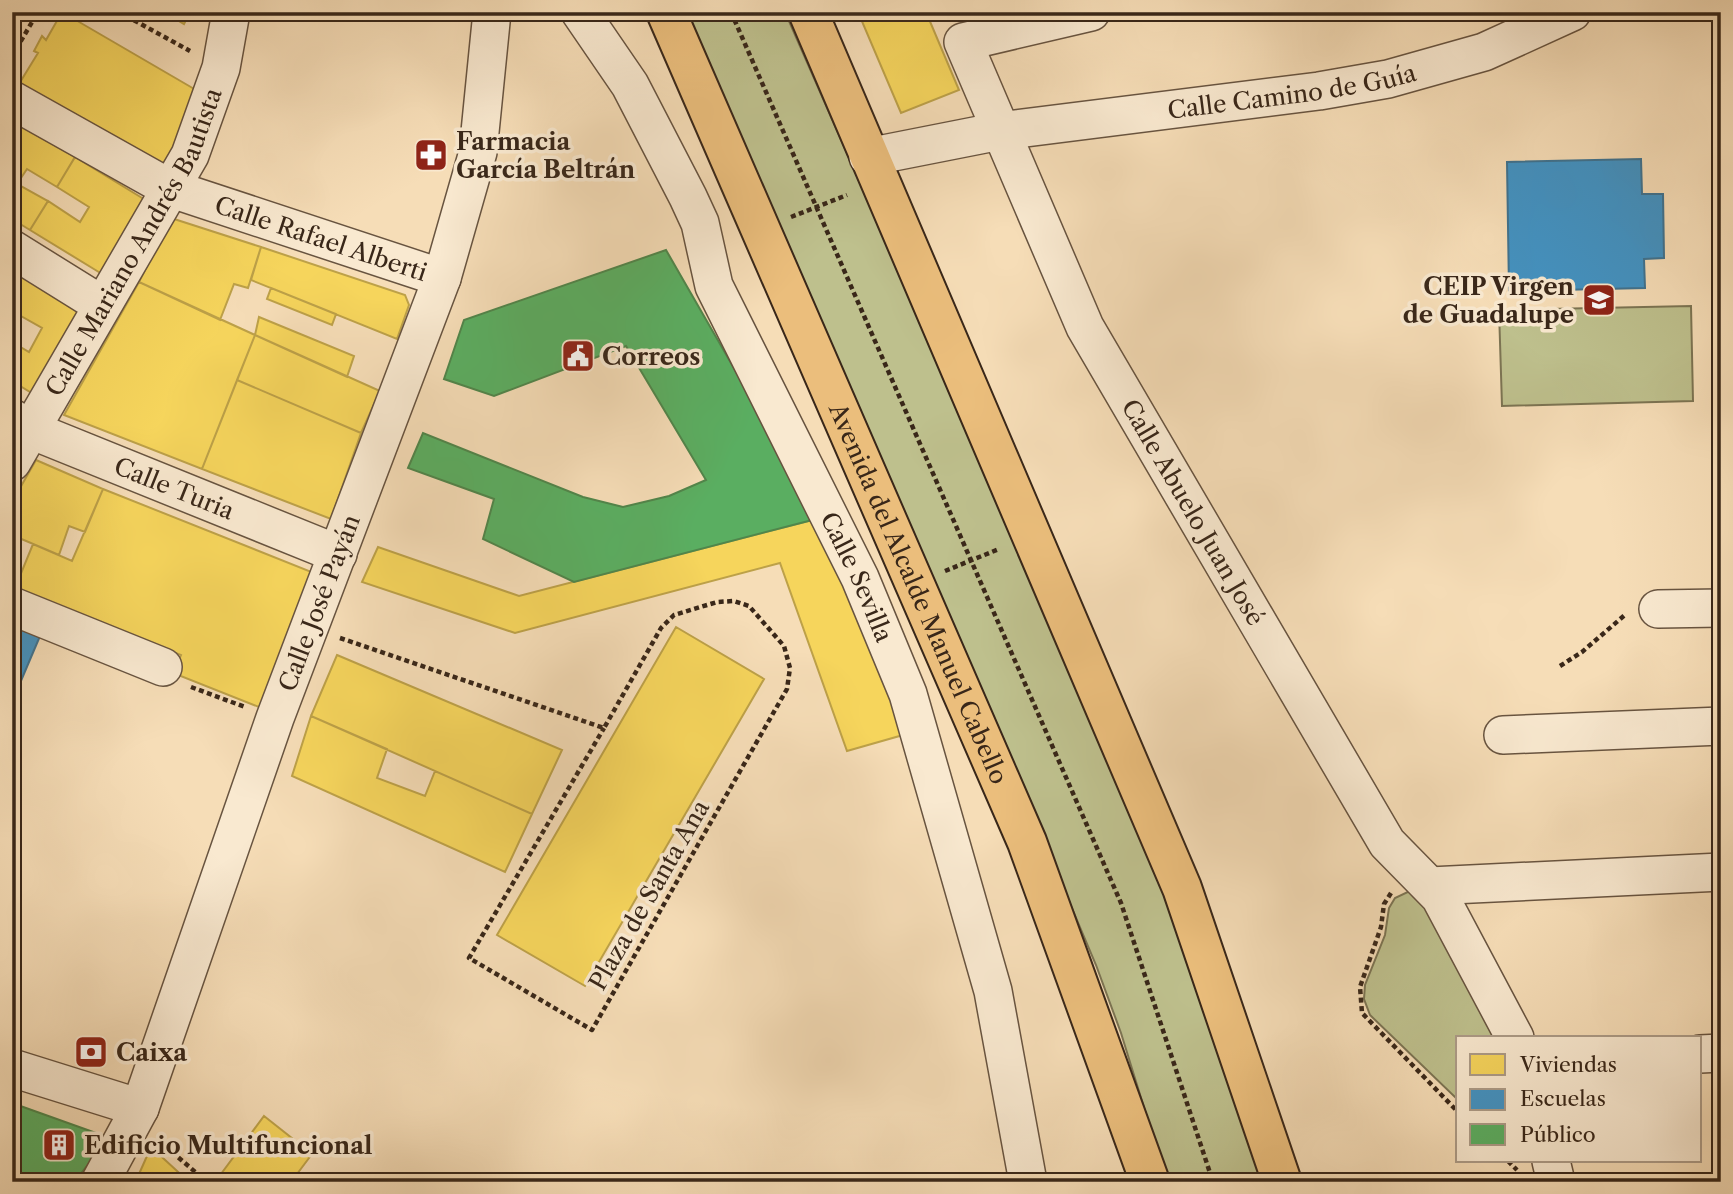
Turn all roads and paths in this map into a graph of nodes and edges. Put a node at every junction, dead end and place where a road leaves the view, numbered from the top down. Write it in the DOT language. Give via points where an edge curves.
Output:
graph roads {
  1 [pos="21,12"];
  2 [pos="38,12"];
  3 [pos="119,12"];
  4 [pos="231,12"];
  5 [pos="492,12"];
  6 [pos="580,12"];
  7 [pos="666,12"];
  8 [pos="732,12"];
  9 [pos="808,12"];
  10 [pos="1091,12"];
  11 [pos="1572,12"];
  12 [pos="34,20"];
  13 [pos="12,56"];
  14 [pos="221,68"];
  15 [pos="12,100"];
  16 [pos="1000,131"];
  17 [pos="869,157"];
  18 [pos="169,188"];
  19 [pos="12,249"];
  20 [pos="442,278"];
  21 [pos="102,304"];
  22 [pos="22,424"];
  23 [pos="12,462"];
  24 [pos="1030,532"];
  25 [pos="338,554"];
  26 [pos="971,563"];
  27 [pos="911,582"];
  28 [pos="12,606"];
  29 [pos="1721,608"];
  30 [pos="1658,609"];
  31 [pos="309,627"];
  32 [pos="1560,666"];
  33 [pos="163,667"];
  34 [pos="275,718"];
  35 [pos="1721,726"];
  36 [pos="604,728"];
  37 [pos="1503,735"];
  38 [pos="1721,872"];
  39 [pos="1424,881"];
  40 [pos="1514,1036"];
  41 [pos="1721,1053"];
  42 [pos="1702,1054"];
  43 [pos="12,1068"];
  44 [pos="1456,1110"];
  45 [pos="136,1115"];
  46 [pos="1551,1162"];
  47 [pos="100,1182"];
  48 [pos="208,1182"];
  49 [pos="1028,1182"];
  50 [pos="1150,1182"];
  51 [pos="1213,1182"];
  52 [pos="1282,1182"];
  53 [pos="1556,1182"];
  1 -- 12 [label="path"];
  2 -- 12 [label="path"];
  3 -- 14 [label="path"];
  4 -- 14 [label="street, Calle Mariano Andrés Bautista"];
  5 -- 20 [label="street, Calle José Payán" via="478,152"];
  6 -- 49 [label="street, Calle Sevilla" via="630,85 688,197 700,223 714,286 860,578 908,694 993,991"];
  7 -- 27 [label="main road, Avenida del Alcalde Manuel Cabello"];
  8 -- 26 [label="path"];
  9 -- 17 [label="main road"];
  10 -- 16 [label="street, Calle Abuelo Juan José" via="963,42"];
  11 -- 16 [label="street, Calle Camino de Guía" via="1484,52 1388,79"];
  12 -- 13 [label="path"];
  14 -- 18 [label="street, Calle Mariano Andrés Bautista" via="195,144"];
  15 -- 18 [label="street, Calle Rafael Alberti"];
  16 -- 17 [label="street, Calle Camino de Guía"];
  16 -- 39 [label="street, Calle Abuelo Juan José" via="1064,283 1117,386 1387,843"];
  17 -- 24 [label="main road"];
  18 -- 20 [label="street, Calle Rafael Alberti"];
  18 -- 21 [label="street, Calle Mariano Andrés Bautista"];
  19 -- 21 [label="street"];
  20 -- 25 [label="street, Calle José Payán"];
  21 -- 22 [label="street, Calle Mariano Andrés Bautista"];
  22 -- 23 [label="street, Calle Mariano Andrés Bautista"];
  22 -- 25 [label="street, Calle Turia"];
  24 -- 26 [label="path"];
  24 -- 52 [label="main road" via="1182,888"];
  25 -- 31 [label="street, Calle José Payán"];
  26 -- 27 [label="path"];
  26 -- 51 [label="path" via="1121,903"];
  27 -- 50 [label="main road, Avenida del Alcalde Manuel Cabello" via="1027,842"];
  28 -- 33 [label="street"];
  29 -- 30 [label="street"];
  30 -- 32 [label="path" via="1644,606 1628,612"];
  31 -- 34 [label="street, Calle José Payán"];
  31 -- 36 [label="path"];
  33 -- 34 [label="path" via="170,679"];
  34 -- 45 [label="street, Calle José Payán"];
  35 -- 37 [label="street"];
  36 -- 36 [label="path, Plaza de Santa Ana" via="661,628 674,615 734,601 748,606 784,646 790,668 787,689 592,1030 469,958"];
  38 -- 39 [label="street"];
  39 -- 40 [label="street, Calle Abuelo Juan José" via="1440,897"];
  39 -- 44 [label="path" via="1387,897 1359,1003 1366,1020"];
  41 -- 42 [label="street"];
  43 -- 45 [label="street"];
  45 -- 47 [label="street, Calle José Payán"];
  45 -- 48 [label="path"];
  46 -- 53 [label="street"];
}
